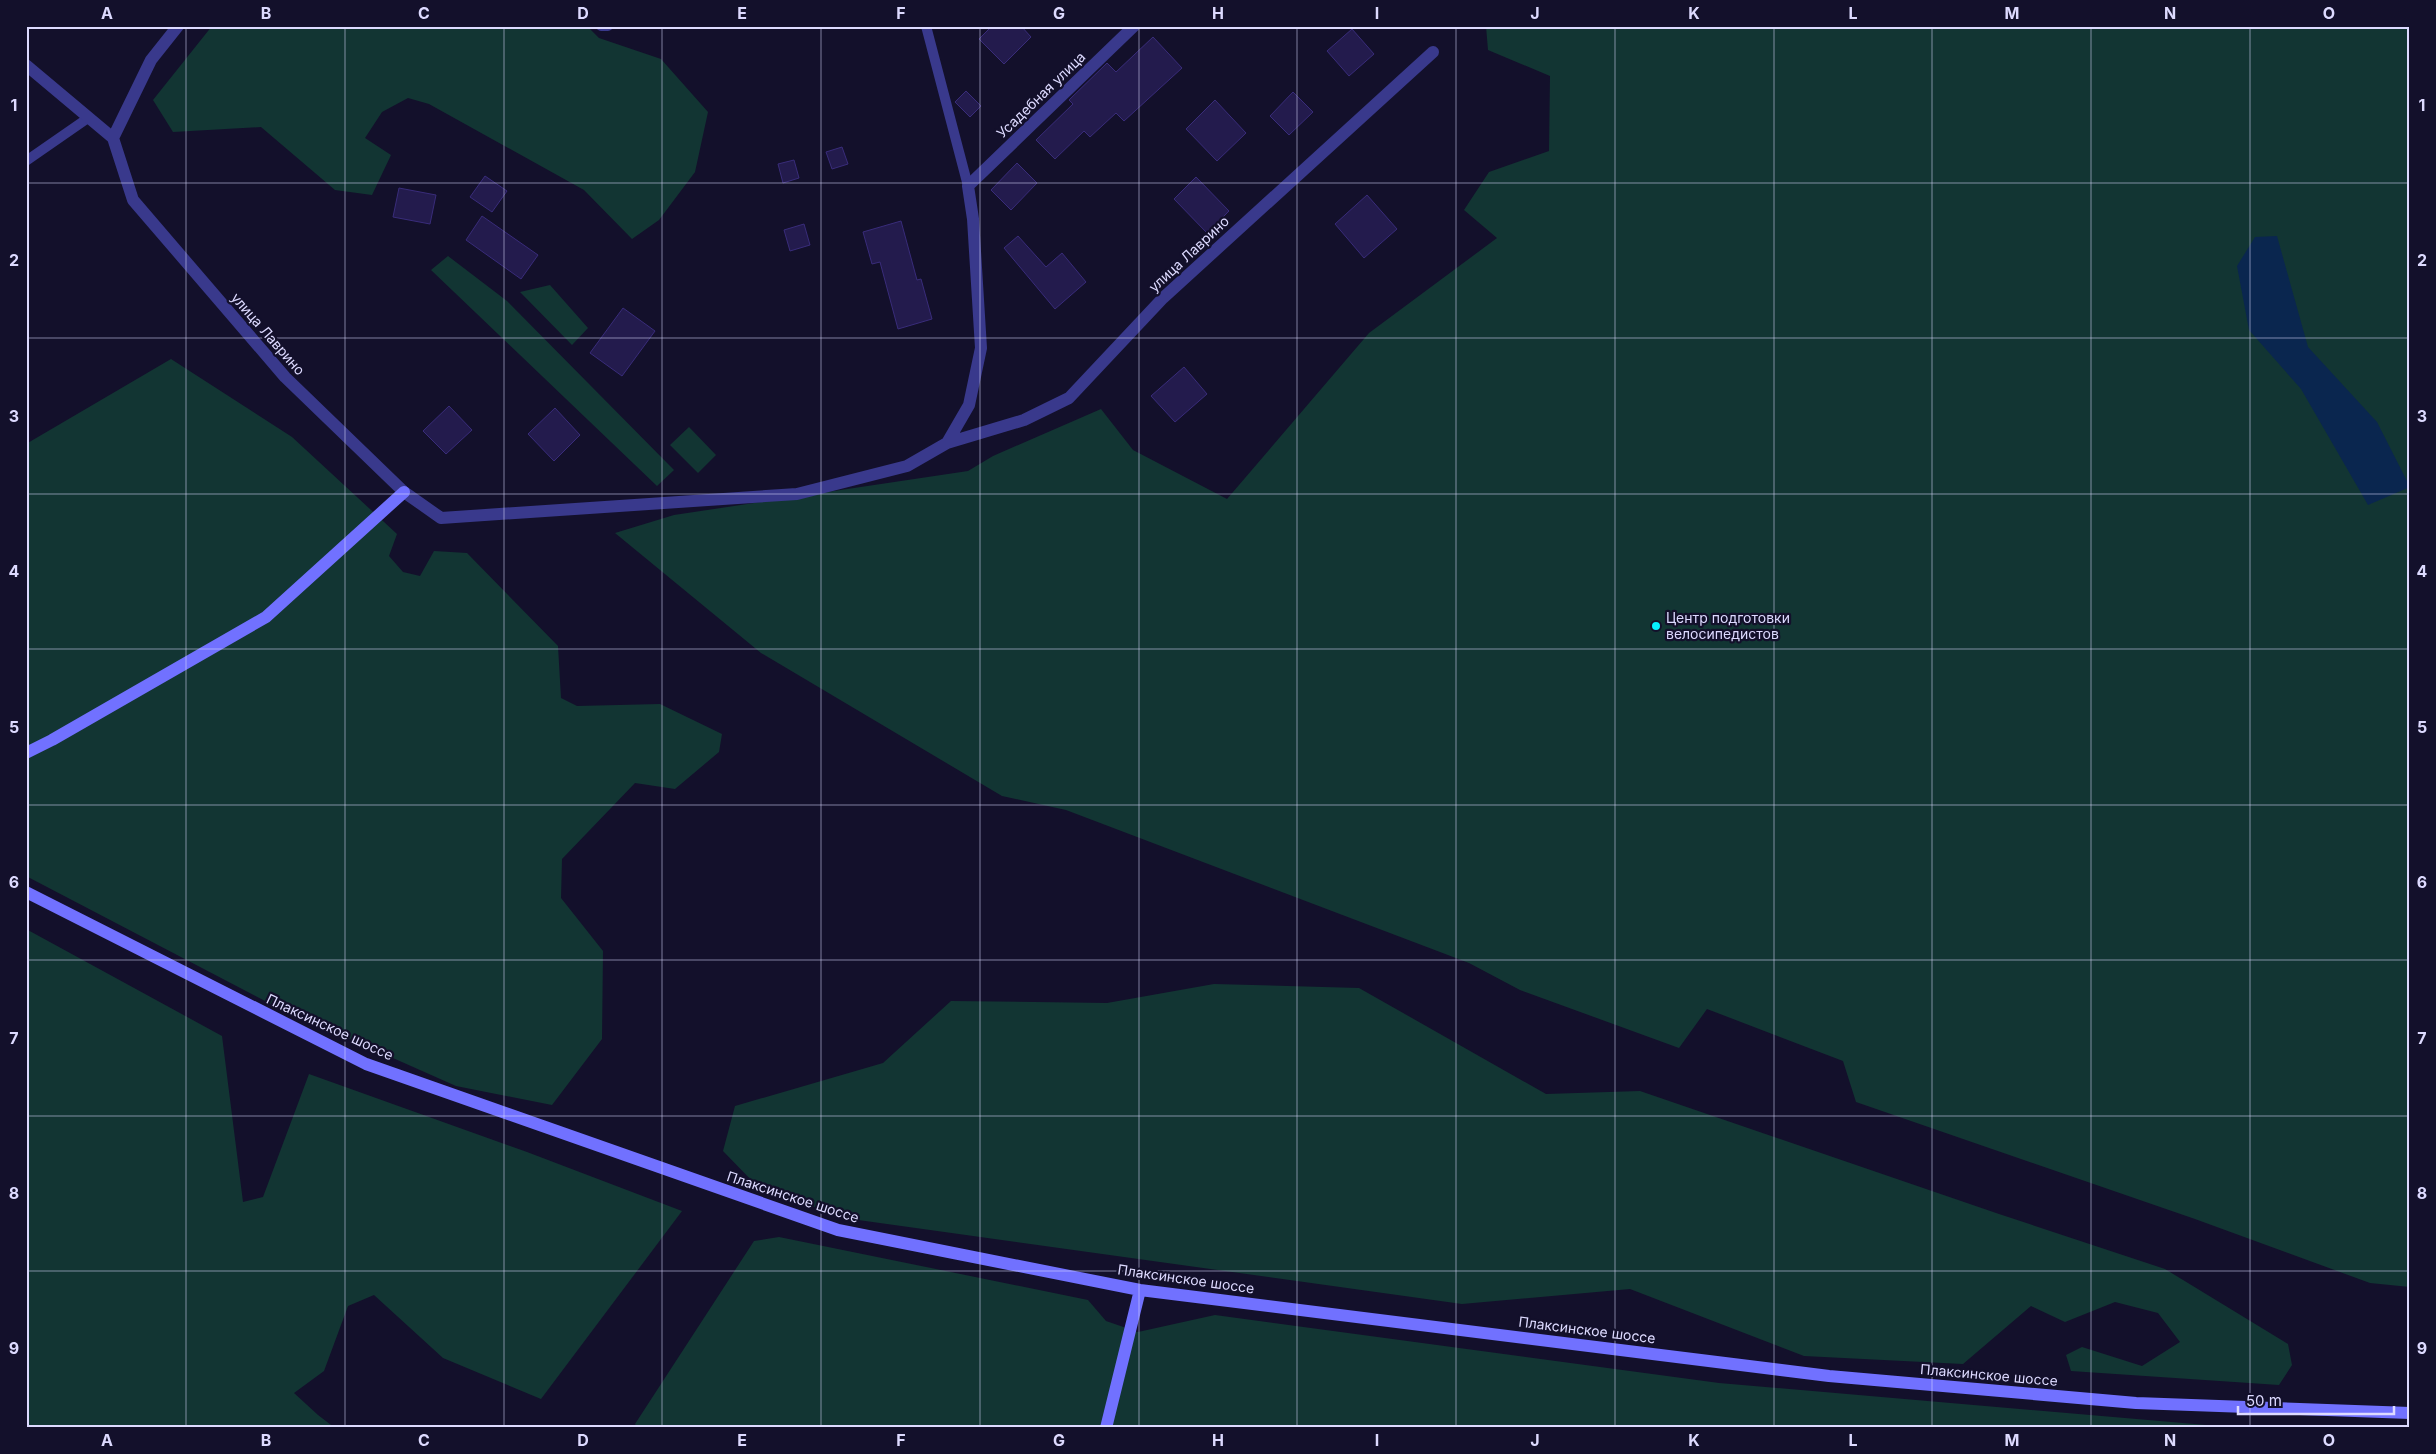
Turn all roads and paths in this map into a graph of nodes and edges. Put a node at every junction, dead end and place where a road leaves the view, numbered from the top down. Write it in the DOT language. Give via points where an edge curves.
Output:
graph roads {
  1 [pos="178,26"];
  2 [pos="601,26"];
  3 [pos="608,26"];
  4 [pos="926,26"];
  5 [pos="1134,26"];
  6 [pos="1433,52"];
  7 [pos="26,66"];
  8 [pos="88,118"];
  9 [pos="113,138"];
  10 [pos="26,161"];
  11 [pos="968,186"];
  12 [pos="947,443"];
  13 [pos="404,492"];
  14 [pos="26,753"];
  15 [pos="26,892"];
  16 [pos="1140,1290"];
  17 [pos="2410,1413"];
  18 [pos="1106,1428"];
  1 -- 9 [label="street" via="151,60"];
  2 -- 3 [label="lane"];
  4 -- 11 [label="lane"];
  5 -- 11 [label="street, Усадебная улица"];
  6 -- 12 [label="street, улица Лаврино" via="1163,298 1069,398 1024,420"];
  7 -- 8 [label="street"];
  8 -- 9 [label="street"];
  8 -- 10 [label="lane"];
  9 -- 13 [label="street, улица Лаврино" via="133,200 285,377"];
  11 -- 12 [label="street" via="982,348 969,406"];
  12 -- 13 [label="street, улица Лаврино" via="907,466 796,494 441,518"];
  13 -- 14 [label="main road" via="266,617"];
  15 -- 16 [label="main road, Плаксинское шоссе" via="366,1064 838,1230"];
  16 -- 17 [label="main road, Плаксинское шоссе" via="1828,1376 2136,1404"];
  16 -- 18 [label="main road"];
}
